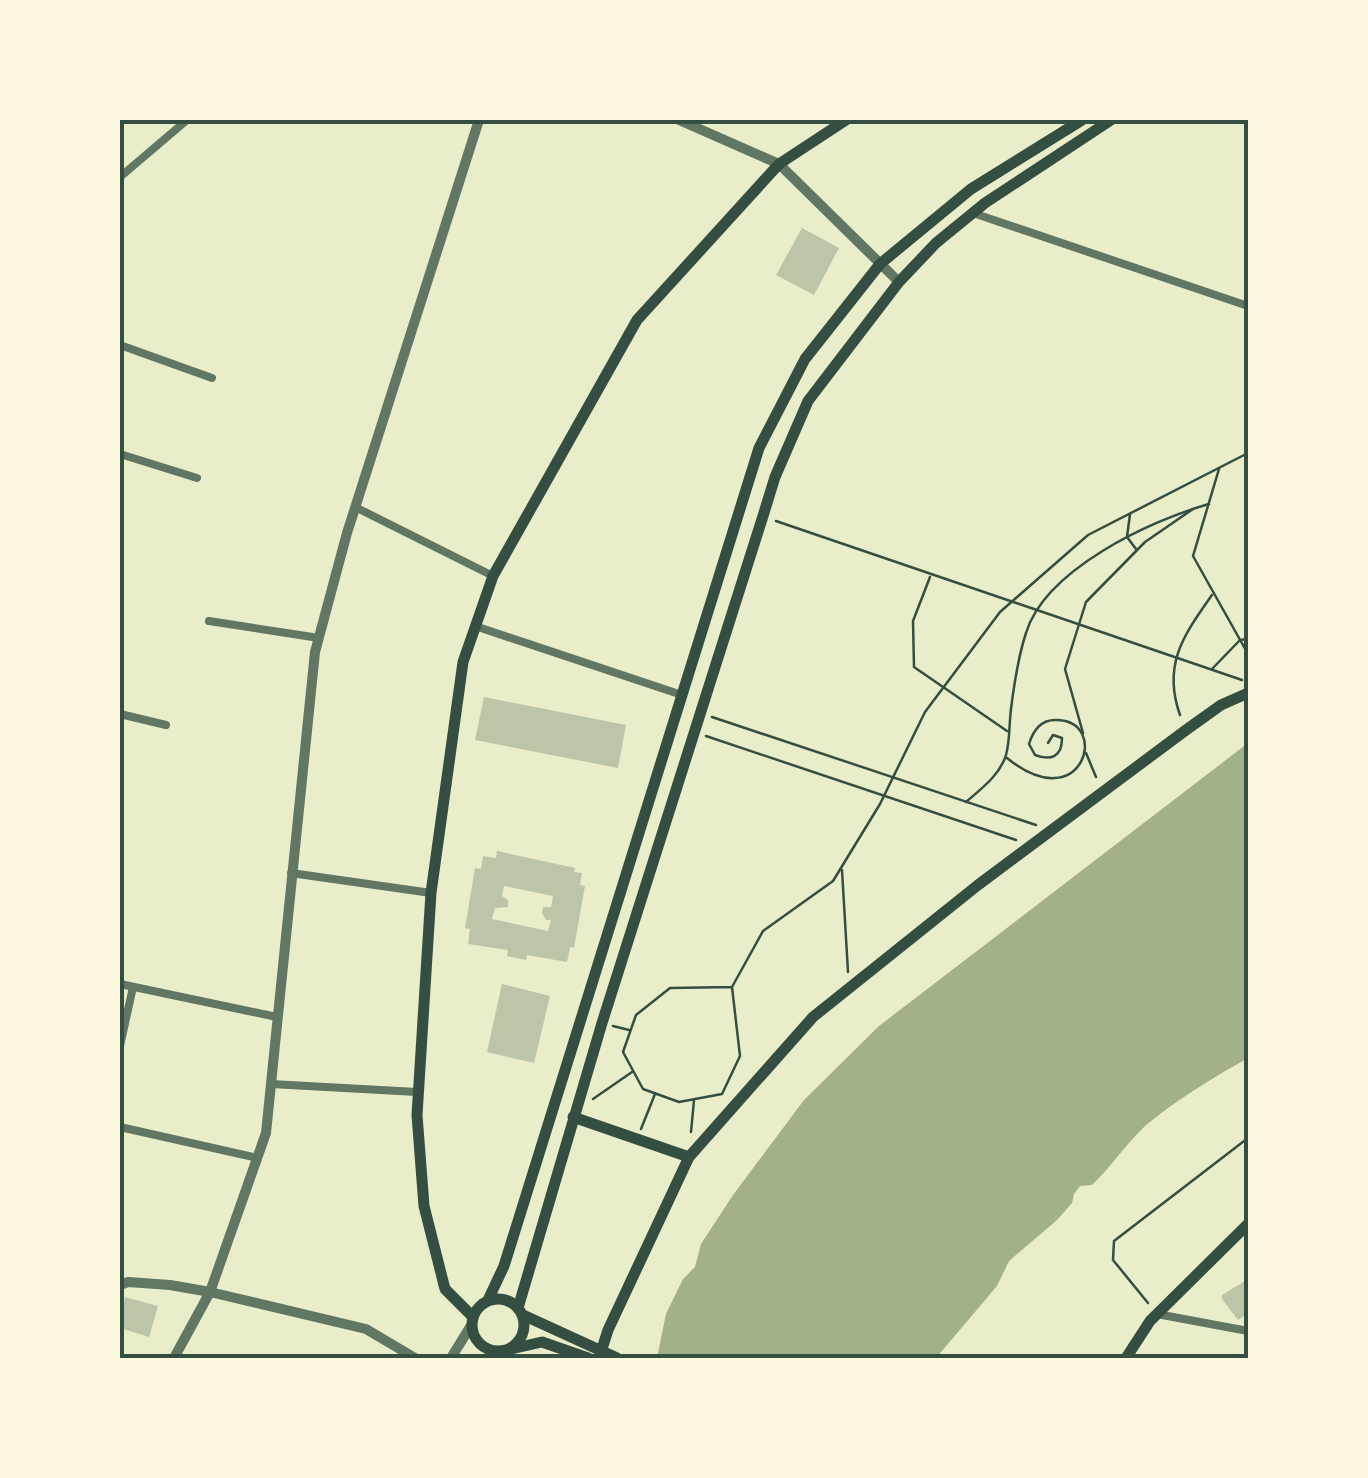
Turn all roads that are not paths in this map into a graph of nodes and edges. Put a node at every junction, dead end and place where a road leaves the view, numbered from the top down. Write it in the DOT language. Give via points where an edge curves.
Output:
graph roads {
  1 [pos="187,120"];
  2 [pos="479,120"];
  3 [pos="679,120"];
  4 [pos="846,120"];
  5 [pos="1082,120"];
  6 [pos="1111,120"];
  7 [pos="779,164"];
  8 [pos="120,178"];
  9 [pos="973,213"];
  10 [pos="880,264"];
  11 [pos="899,282"];
  12 [pos="1248,306"];
  13 [pos="120,346"];
  14 [pos="212,378"];
  15 [pos="120,454"];
  16 [pos="197,478"];
  17 [pos="355,507"];
  18 [pos="493,576"];
  19 [pos="210,621"];
  20 [pos="475,626"];
  21 [pos="319,638"];
  22 [pos="1248,693"];
  23 [pos="682,694"];
  24 [pos="120,714"];
  25 [pos="166,725"];
  26 [pos="291,872"];
  27 [pos="430,893"];
  28 [pos="120,984"];
  29 [pos="133,987"];
  30 [pos="277,1017"];
  31 [pos="120,1046"];
  32 [pos="271,1084"];
  33 [pos="417,1092"];
  34 [pos="574,1114"];
  35 [pos="120,1126"];
  36 [pos="689,1157"];
  37 [pos="258,1158"];
  38 [pos="1248,1224"];
  39 [pos="120,1285"];
  40 [pos="210,1292"];
  41 [pos="488,1300"];
  42 [pos="521,1312"];
  43 [pos="1157,1314"];
  44 [pos="473,1320"];
  45 [pos="1248,1331"];
  46 [pos="478,1342"];
  47 [pos="501,1353"];
  48 [pos="592,1355"];
  49 [pos="174,1358"];
  50 [pos="414,1358"];
  51 [pos="452,1358"];
  52 [pos="478,1358"];
  53 [pos="617,1358"];
  54 [pos="1126,1358"];
  1 -- 8 [label="street"];
  2 -- 17 [label="street"];
  3 -- 7 [label="street"];
  4 -- 7 [label="main road"];
  5 -- 10 [label="main road" via="971,189"];
  6 -- 9 [label="main road"];
  7 -- 10 [label="street"];
  7 -- 18 [label="main road" via="636,320"];
  9 -- 11 [label="main road"];
  9 -- 12 [label="street"];
  10 -- 11 [label="street"];
  10 -- 23 [label="main road" via="805,359 759,448"];
  11 -- 34 [label="main road" via="808,401 775,476"];
  13 -- 14 [label="street"];
  15 -- 16 [label="street"];
  17 -- 18 [label="street"];
  17 -- 21 [label="street"];
  18 -- 20 [label="main road"];
  19 -- 21 [label="street"];
  20 -- 23 [label="street"];
  20 -- 27 [label="main road" via="463,662"];
  21 -- 26 [label="street"];
  22 -- 36 [label="main road" via="1220,704 812,1018"];
  23 -- 41 [label="main road"];
  24 -- 25 [label="street"];
  26 -- 27 [label="street"];
  26 -- 30 [label="street"];
  27 -- 33 [label="main road"];
  28 -- 29 [label="street"];
  29 -- 30 [label="street"];
  29 -- 31 [label="street"];
  30 -- 32 [label="street"];
  32 -- 33 [label="street"];
  32 -- 37 [label="street"];
  33 -- 44 [label="main road" via="424,1206 445,1289"];
  34 -- 36 [label="main road"];
  34 -- 42 [label="main road"];
  35 -- 37 [label="street"];
  36 -- 48 [label="main road"];
  37 -- 40 [label="street"];
  38 -- 43 [label="main road"];
  39 -- 40 [label="street"];
  40 -- 49 [label="street"];
  40 -- 50 [label="street" via="366,1329"];
  41 -- 42 [label="main road" via="505,1299"];
  41 -- 44 [label="main road"];
  42 -- 47 [label="main road" via="521,1339"];
  42 -- 48 [label="main road"];
  43 -- 45 [label="street"];
  43 -- 54 [label="main road"];
  44 -- 46 [label="main road"];
  44 -- 51 [label="street"];
  46 -- 47 [label="main road"];
  46 -- 52 [label="main road"];
  47 -- 48 [label="main road" via="542,1342"];
  48 -- 53 [label="main road"];
}
